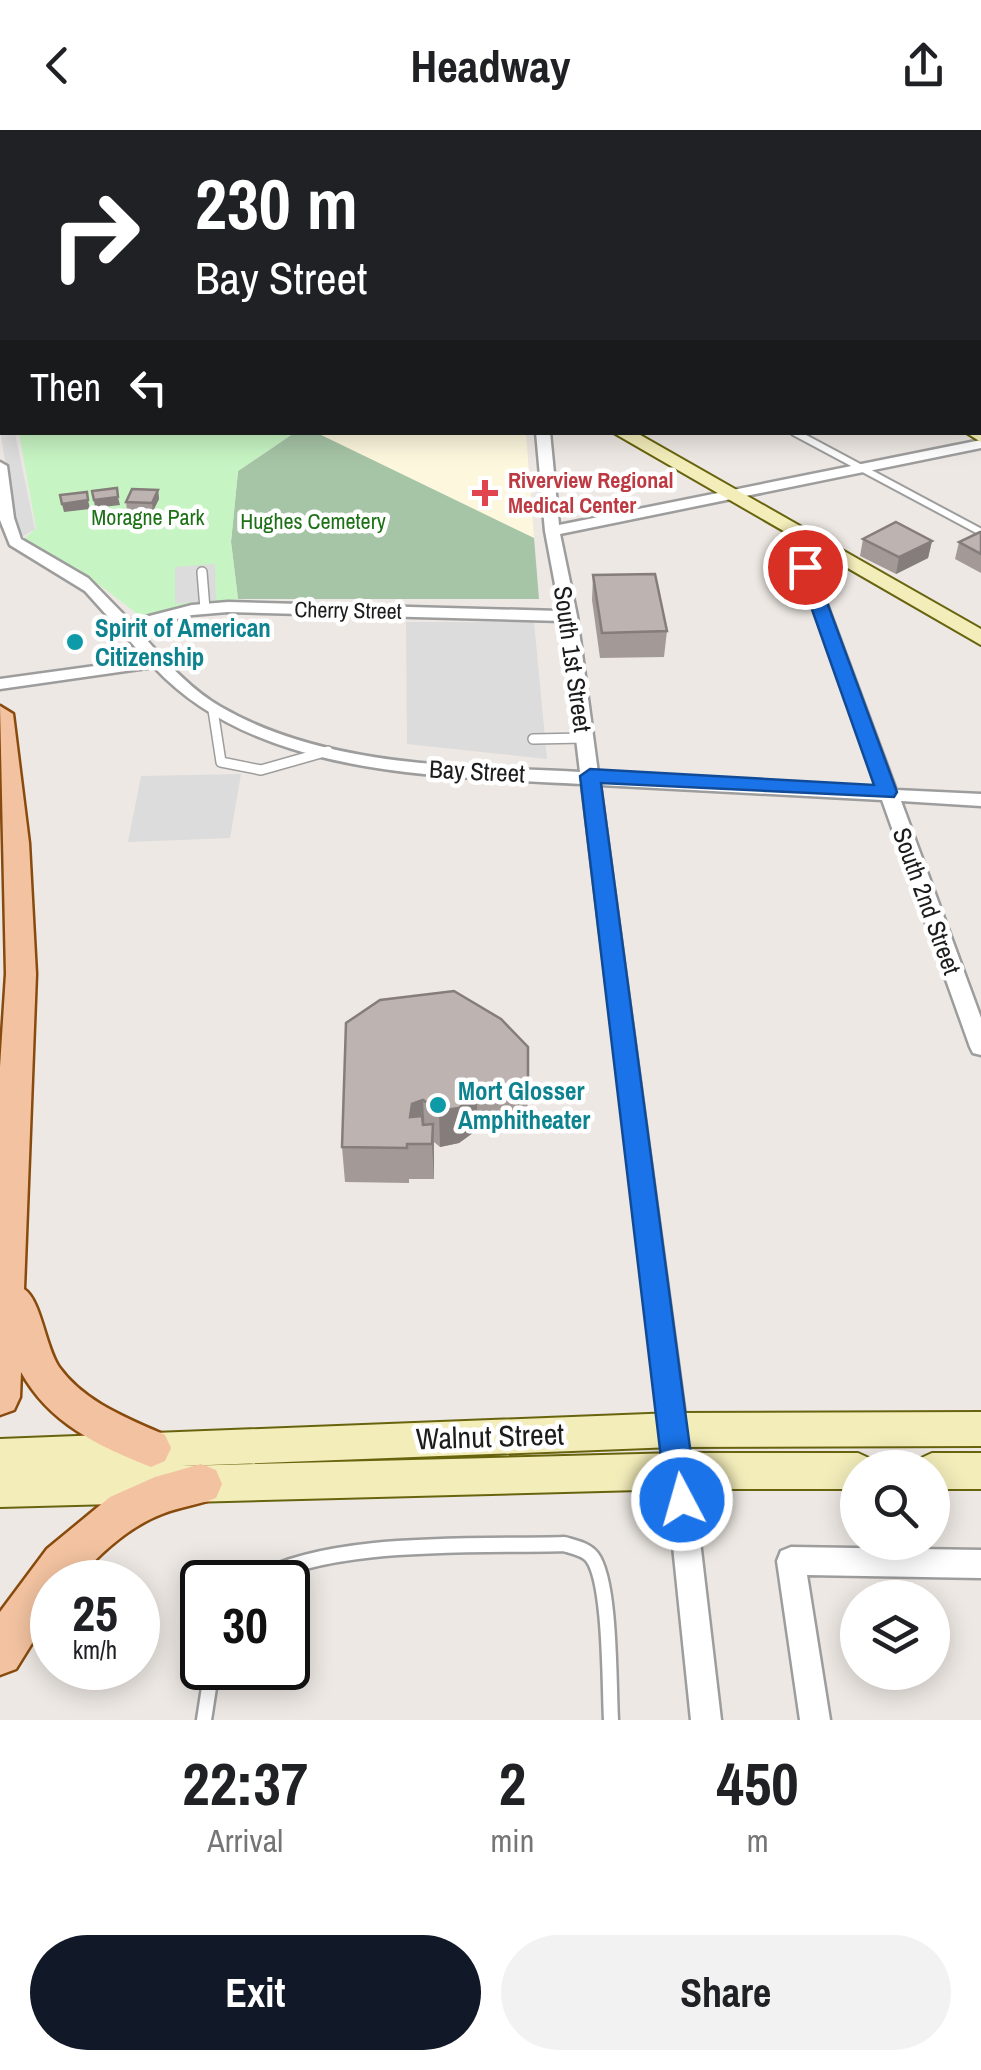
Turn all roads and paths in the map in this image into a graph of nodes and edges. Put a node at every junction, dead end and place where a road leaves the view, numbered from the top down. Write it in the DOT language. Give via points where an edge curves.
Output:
graph roads {
  1 [pos="543,435"];
  2 [pos="626,435"];
  3 [pos="800,435"];
  4 [pos="981,444"];
  5 [pos="0,466"];
  6 [pos="862,469"];
  7 [pos="732,495"];
  8 [pos="792,529"];
  9 [pos="552,531"];
  10 [pos="981,532"];
  11 [pos="202,572"];
  12 [pos="205,609"];
  13 [pos="569,616"];
  14 [pos="130,626"];
  15 [pos="981,638"];
  16 [pos="157,662"];
  17 [pos="0,684"];
  18 [pos="213,710"];
  19 [pos="0,714"];
  20 [pos="533,738"];
  21 [pos="585,738"];
  22 [pos="329,751"];
  23 [pos="590,776"];
  24 [pos="887,792"];
  25 [pos="981,800"];
  26 [pos="981,1047"];
  27 [pos="9,1270"];
  28 [pos="0,1397"];
  29 [pos="981,1429"];
  30 [pos="674,1430"];
  31 [pos="152,1448"];
  32 [pos="0,1456"];
  33 [pos="678,1471"];
  34 [pos="840,1471"];
  35 [pos="950,1471"];
  36 [pos="981,1471"];
  37 [pos="201,1484"];
  38 [pos="0,1490"];
  39 [pos="310,1560"];
  40 [pos="981,1564"];
  41 [pos="0,1652"];
  42 [pos="209,1690"];
  43 [pos="204,1720"];
  44 [pos="611,1720"];
  45 [pos="706,1720"];
  46 [pos="815,1720"];
  1 -- 9 [label="street, South 1st Street"];
  2 -- 7 [label="street"];
  3 -- 6 [label="lane"];
  4 -- 6 [label="street"];
  5 -- 14 [label="street, Bay Street" via="16,545 81,578"];
  6 -- 7 [label="street"];
  6 -- 10 [label="lane"];
  7 -- 8 [label="street"];
  7 -- 9 [label="street"];
  8 -- 15 [label="street"];
  8 -- 24 [label="street, South 2nd Street"];
  9 -- 13 [label="street, South 1st Street"];
  11 -- 12 [label="lane"];
  12 -- 13 [label="street, Cherry Street"];
  12 -- 14 [label="street, Cherry Street"];
  13 -- 21 [label="street, South 1st Street"];
  14 -- 16 [label="street, Bay Street"];
  16 -- 17 [label="street"];
  16 -- 18 [label="street, Bay Street"];
  18 -- 22 [label="street, Bay Street"];
  18 -- 22 [label="lane" via="221,762 260,770"];
  19 -- 27 [label="main road" via="21,960"];
  20 -- 21 [label="lane"];
  21 -- 23 [label="street, South 1st Street"];
  22 -- 23 [label="street, Bay Street" via="420,769"];
  23 -- 24 [label="street, Bay Street"];
  23 -- 30 [label="street, South 1st Street"];
  24 -- 25 [label="street, Bay Street"];
  24 -- 26 [label="street, South 2nd Street"];
  27 -- 28 [label="main road"];
  27 -- 31 [label="main road" via="27,1348 50,1386 94,1423"];
  29 -- 30 [label="street, Walnut Street"];
  30 -- 31 [label="street, Walnut Street"];
  30 -- 33 [label="street, South 1st Street"];
  31 -- 32 [label="street, Walnut Street"];
  33 -- 34 [label="street, Walnut Street"];
  33 -- 37 [label="street, Walnut Street"];
  33 -- 45 [label="street, South 1st Street"];
  35 -- 36 [label="street"];
  37 -- 38 [label="street, Walnut Street"];
  37 -- 41 [label="main road" via="148,1499 97,1532 53,1574"];
  39 -- 44 [label="lane" via="334,1553 580,1548 601,1579"];
  40 -- 46 [label="street" via="792,1560"];
  42 -- 43 [label="lane"];
}
